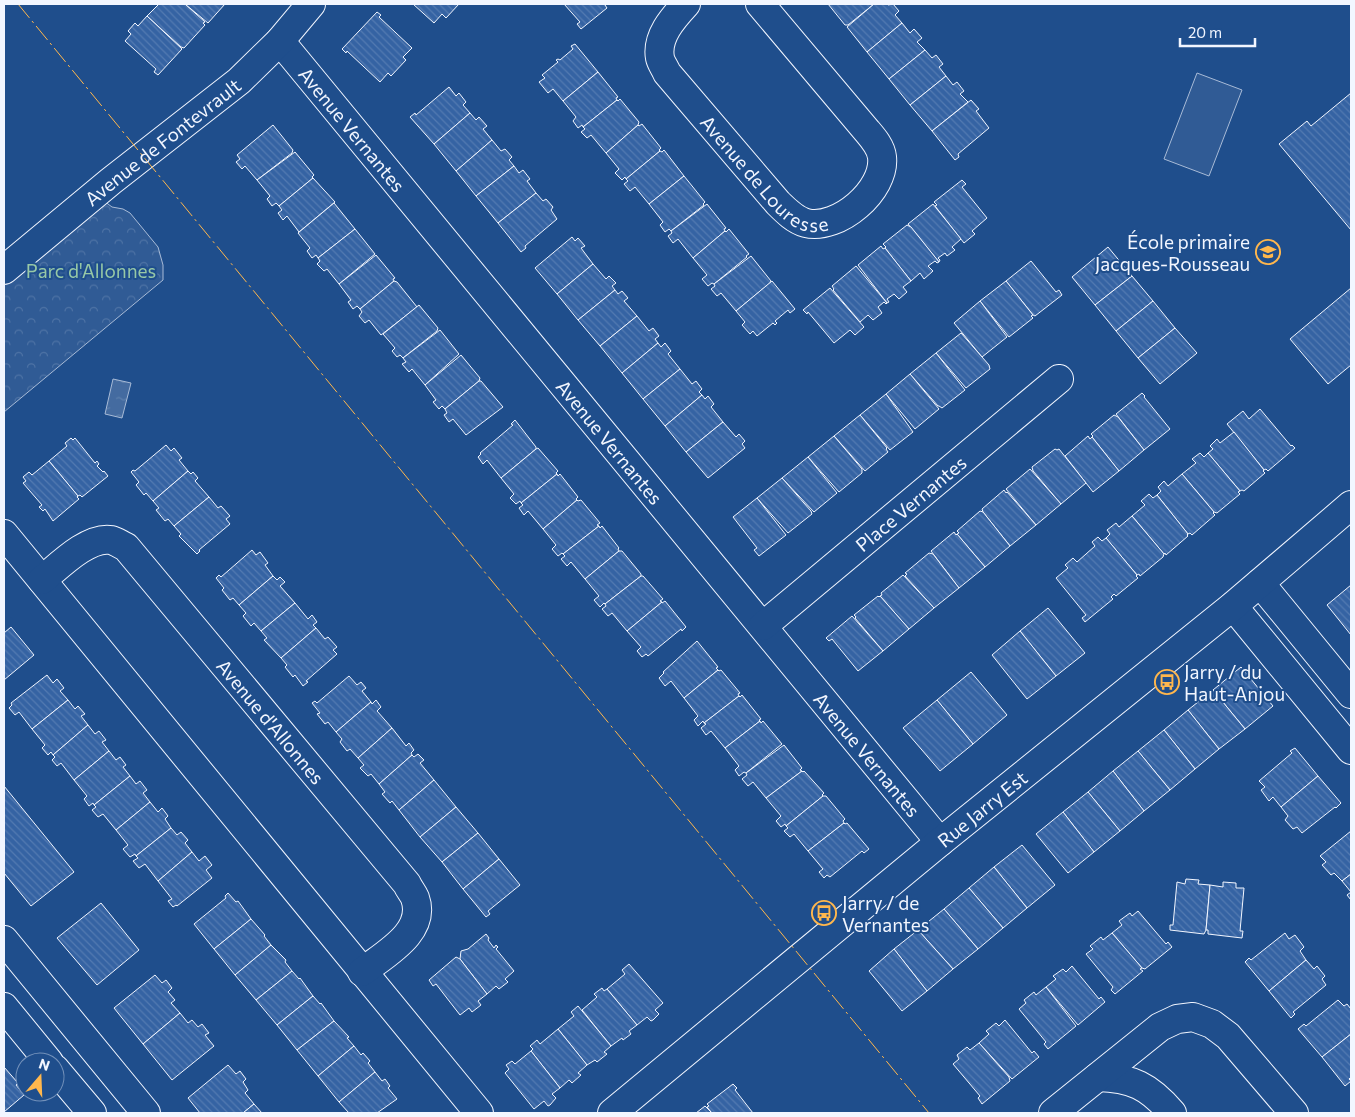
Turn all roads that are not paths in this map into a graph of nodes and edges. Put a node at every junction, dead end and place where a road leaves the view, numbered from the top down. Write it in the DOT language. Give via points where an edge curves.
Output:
graph roads {
  1 [pos="311,4"];
  2 [pos="686,4"];
  3 [pos="760,4"];
  4 [pos="280,41"];
  5 [pos="4,270"];
  6 [pos="1060,379"];
  7 [pos="1351,506"];
  8 [pos="4,534"];
  9 [pos="42,580"];
  10 [pos="1260,583"];
  11 [pos="1233,606"];
  12 [pos="763,626"];
  13 [pos="1351,694"];
  14 [pos="1351,750"];
  15 [pos="940,842"];
  16 [pos="4,940"];
  17 [pos="362,972"];
  18 [pos="4,1006"];
  19 [pos="42,1052"];
  20 [pos="1098,1076"];
  21 [pos="65,1082"];
  22 [pos="121,1083"];
  23 [pos="88,1112"];
  24 [pos="146,1113"];
  25 [pos="479,1113"];
  26 [pos="612,1113"];
  27 [pos="1053,1113"];
  28 [pos="1172,1113"];
  29 [pos="1294,1113"];
  1 -- 4 [label="street, Avenue de Fontevrault"];
  2 -- 3 [label="street, Avenue de Louresse" via="670,21 662,39 660,57 667,73 791,216 806,223 824,224 865,200 881,167 880,148"];
  4 -- 5 [label="street, Avenue de Fontevrault" via="239,81"];
  4 -- 12 [label="street, Avenue Vernantes"];
  6 -- 12 [label="street, Place Vernantes"];
  7 -- 10 [label="street, Rue Jarry Est"];
  8 -- 9 [label="street"];
  9 -- 17 [label="street"];
  9 -- 17 [label="street, Avenue d'Allonnes" via="81,548 96,542 111,540 126,547 407,884 417,909 415,923 408,935"];
  10 -- 11 [label="street, Rue Jarry Est"];
  10 -- 13 [label="street"];
  11 -- 14 [label="street"];
  11 -- 15 [label="street, Rue Jarry Est"];
  12 -- 15 [label="street, Avenue Vernantes"];
  15 -- 26 [label="street, Rue Jarry Est"];
  16 -- 22 [label="street"];
  17 -- 25 [label="street"];
  18 -- 19 [label="street"];
  20 -- 27 [label="street"];
  20 -- 28 [label="street" via="1135,1083 1152,1092"];
  20 -- 29 [label="street" via="1160,1027 1177,1019 1193,1018 1212,1024 1228,1036"];
  21 -- 23 [label="street"];
  22 -- 23 [label="street"];
  22 -- 24 [label="street"];
}
